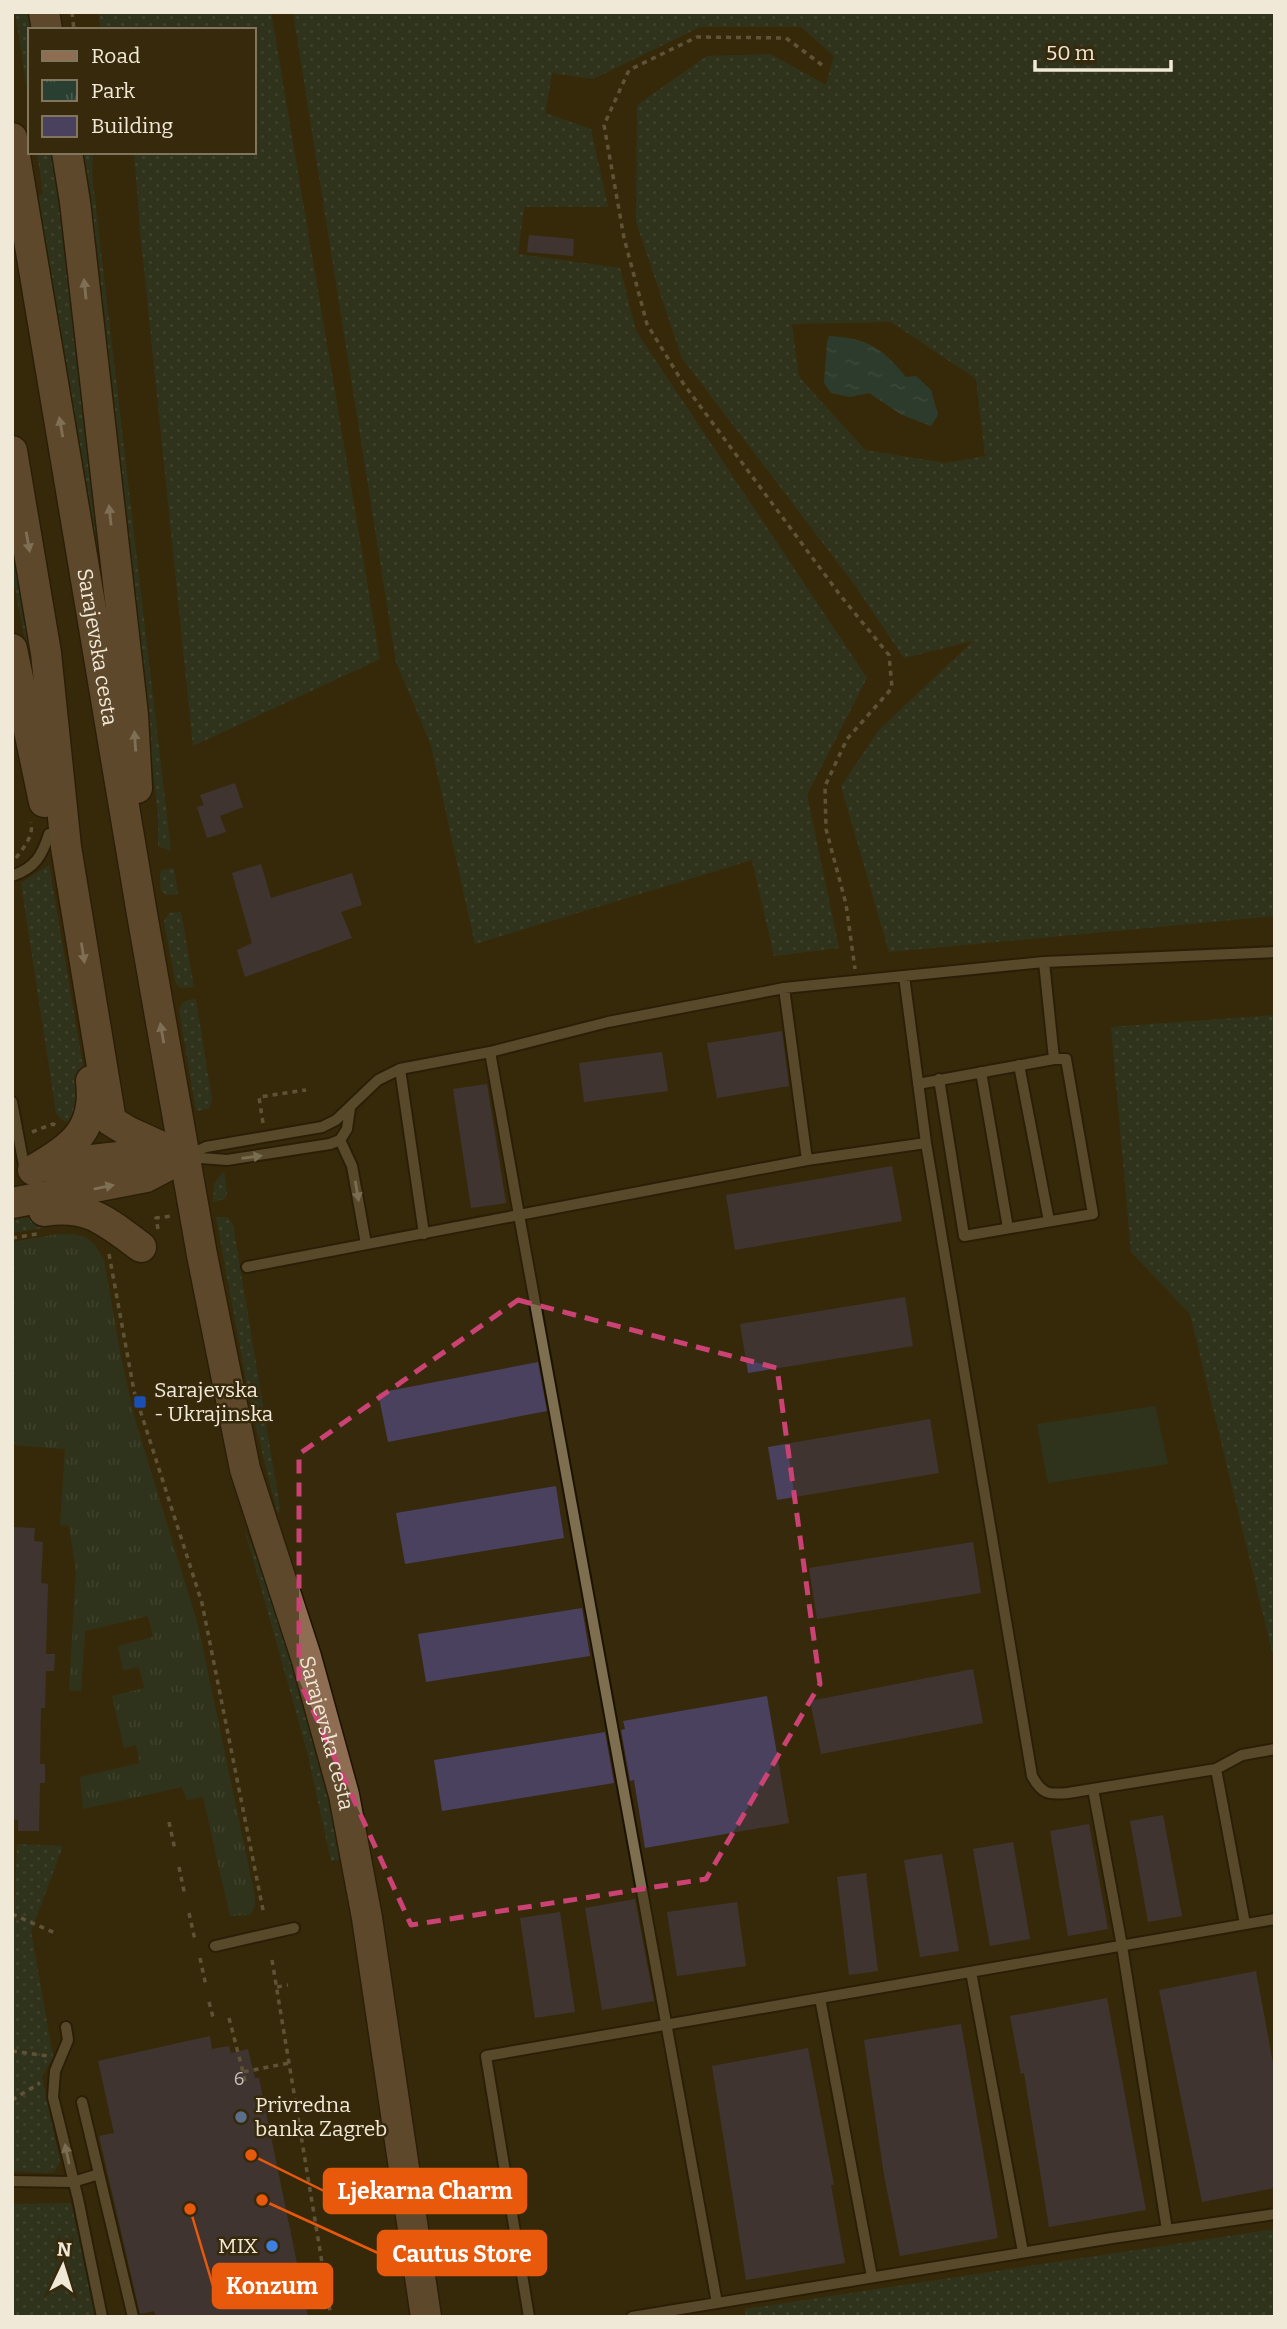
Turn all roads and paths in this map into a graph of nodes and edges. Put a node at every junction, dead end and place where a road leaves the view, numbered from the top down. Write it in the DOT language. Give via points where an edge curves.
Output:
graph roads {
  1 [pos="822,65"];
  2 [pos="12,138"];
  3 [pos="67,154"];
  4 [pos="12,451"];
  5 [pos="12,649"];
  6 [pos="20,684"];
  7 [pos="15,713"];
  8 [pos="129,833"];
  9 [pos="49,834"];
  10 [pos="12,876"];
  11 [pos="73,893"];
  12 [pos="1275,952"];
  13 [pos="1044,962"];
  14 [pos="904,976"];
  15 [pos="856,982"];
  16 [pos="784,988"];
  17 [pos="93,1012"];
  18 [pos="490,1052"];
  19 [pos="1054,1059"];
  20 [pos="1019,1065"];
  21 [pos="400,1069"];
  22 [pos="981,1072"];
  23 [pos="939,1079"];
  24 [pos="918,1084"];
  25 [pos="306,1090"];
  26 [pos="12,1102"];
  27 [pos="350,1108"];
  28 [pos="264,1128"];
  29 [pos="340,1140"];
  30 [pos="926,1143"];
  31 [pos="184,1157"];
  32 [pos="807,1160"];
  33 [pos="23,1172"];
  34 [pos="12,1203"];
  35 [pos="12,1215"];
  36 [pos="519,1215"];
  37 [pos="1049,1221"];
  38 [pos="1008,1228"];
  39 [pos="424,1234"];
  40 [pos="366,1244"];
  41 [pos="141,1247"];
  42 [pos="108,1250"];
  43 [pos="247,1266"];
  44 [pos="1275,1749"];
  45 [pos="1216,1769"];
  46 [pos="1094,1789"];
  47 [pos="169,1822"];
  48 [pos="175,1850"];
  49 [pos="179,1867"];
  50 [pos="185,1896"];
  51 [pos="189,1913"];
  52 [pos="12,1914"];
  53 [pos="264,1915"];
  54 [pos="1275,1919"];
  55 [pos="1245,1924"];
  56 [pos="294,1928"];
  57 [pos="55,1933"];
  58 [pos="195,1940"];
  59 [pos="215,1945"];
  60 [pos="1122,1946"];
  61 [pos="200,1958"];
  62 [pos="272,1960"];
  63 [pos="971,1972"];
  64 [pos="288,1985"];
  65 [pos="206,1986"];
  66 [pos="277,1987"];
  67 [pos="820,1998"];
  68 [pos="209,2002"];
  69 [pos="229,2018"];
  70 [pos="214,2021"];
  71 [pos="667,2025"];
  72 [pos="66,2027"];
  73 [pos="12,2050"];
  74 [pos="55,2057"];
  75 [pos="289,2063"];
  76 [pos="243,2072"];
  77 [pos="44,2081"];
  78 [pos="245,2081"];
  79 [pos="12,2100"];
  80 [pos="82,2102"];
  81 [pos="99,2174"];
  82 [pos="12,2181"];
  83 [pos="73,2182"];
  84 [pos="1275,2214"];
  85 [pos="1167,2230"];
  86 [pos="1023,2252"];
  87 [pos="872,2277"];
  88 [pos="717,2303"];
  89 [pos="102,2317"];
  90 [pos="133,2317"];
  91 [pos="331,2317"];
  92 [pos="426,2317"];
  93 [pos="529,2317"];
  94 [pos="632,2317"];
  1 -- 15 [label="path" via="786,38 697,37 629,70 604,125 624,238 647,324 683,383 889,655 892,688 847,739 825,786 825,829 846,904"];
  8 -- 2 [label="main road, Sarajevska cesta, one-way"];
  8 -- 3 [label="main road, one-way" via="137,799 133,715"];
  4 -- 11 [label="main road, one-way" via="46,653"];
  5 -- 6 [label="main road"];
  6 -- 7 [label="lane"];
  6 -- 9 [label="main road" via="23,738"];
  31 -- 8 [label="main road, Sarajevska cesta, one-way"];
  9 -- 10 [label="lane" via="38,861"];
  9 -- 11 [label="main road" via="55,869"];
  11 -- 17 [label="main road, one-way"];
  12 -- 13 [label="lane"];
  13 -- 14 [label="lane"];
  13 -- 19 [label="lane"];
  14 -- 15 [label="lane"];
  14 -- 24 [label="lane"];
  15 -- 16 [label="lane"];
  16 -- 18 [label="lane" via="608,1022"];
  16 -- 32 [label="lane"];
  17 -- 31 [label="main road" via="111,1121"];
  17 -- 33 [label="main road" via="86,1050 92,1092 88,1122 72,1144"];
  18 -- 21 [label="lane"];
  18 -- 36 [label="lane"];
  19 -- 20 [label="lane"];
  19 -- 37 [label="lane" via="1066,1059 1093,1214"];
  20 -- 22 [label="lane"];
  20 -- 37 [label="lane"];
  21 -- 27 [label="lane" via="378,1080"];
  21 -- 39 [label="lane"];
  22 -- 23 [label="lane"];
  22 -- 38 [label="lane"];
  23 -- 24 [label="lane"];
  23 -- 38 [label="lane" via="964,1236"];
  24 -- 30 [label="lane"];
  25 -- 28 [label="path" via="259,1097"];
  26 -- 33 [label="lane"];
  27 -- 29 [label="lane"];
  27 -- 31 [label="lane" via="322,1127 206,1147"];
  31 -- 29 [label="lane, one-way" via="227,1160"];
  29 -- 40 [label="lane, one-way" via="352,1166"];
  30 -- 32 [label="lane"];
  30 -- 46 [label="lane" via="1032,1776 1039,1789 1052,1794"];
  31 -- 33 [label="main road" via="141,1154"];
  34 -- 31 [label="main road, one-way" via="145,1177"];
  31 -- 92 [label="main road, Sarajevska cesta" via="245,1469 306,1657 344,1795 367,1917"];
  32 -- 36 [label="lane"];
  35 -- 41 [label="main road" via="86,1211 105,1219"];
  36 -- 39 [label="lane"];
  36 -- 71 [label="lane"];
  37 -- 38 [label="lane"];
  39 -- 40 [label="lane"];
  40 -- 43 [label="lane"];
  42 -- 53 [label="path" via="134,1391 202,1602"];
  44 -- 45 [label="lane" via="1242,1755"];
  45 -- 46 [label="lane"];
  45 -- 55 [label="lane"];
  46 -- 60 [label="lane"];
  47 -- 48 [label="path"];
  49 -- 50 [label="path"];
  51 -- 58 [label="path"];
  52 -- 57 [label="path"];
  54 -- 55 [label="lane"];
  55 -- 60 [label="lane"];
  56 -- 59 [label="lane"];
  60 -- 63 [label="lane"];
  60 -- 85 [label="lane"];
  61 -- 65 [label="path"];
  62 -- 66 [label="path"];
  63 -- 67 [label="lane"];
  63 -- 86 [label="lane"];
  64 -- 66 [label="path"];
  66 -- 75 [label="path"];
  67 -- 71 [label="lane"];
  67 -- 87 [label="lane"];
  68 -- 70 [label="path"];
  69 -- 76 [label="path"];
  71 -- 88 [label="lane"];
  71 -- 93 [label="lane" via="486,2056"];
  83 -- 72 [label="lane, one-way" via="53,2097 55,2071 68,2040"];
  73 -- 74 [label="path"];
  75 -- 76 [label="path"];
  75 -- 91 [label="path"];
  76 -- 78 [label="path"];
  77 -- 79 [label="path"];
  80 -- 81 [label="lane"];
  81 -- 83 [label="lane"];
  81 -- 90 [label="lane"];
  82 -- 83 [label="lane"];
  83 -- 89 [label="lane"];
  84 -- 85 [label="lane"];
  85 -- 86 [label="lane"];
  86 -- 87 [label="lane"];
  87 -- 88 [label="lane"];
  88 -- 94 [label="lane"];
}
